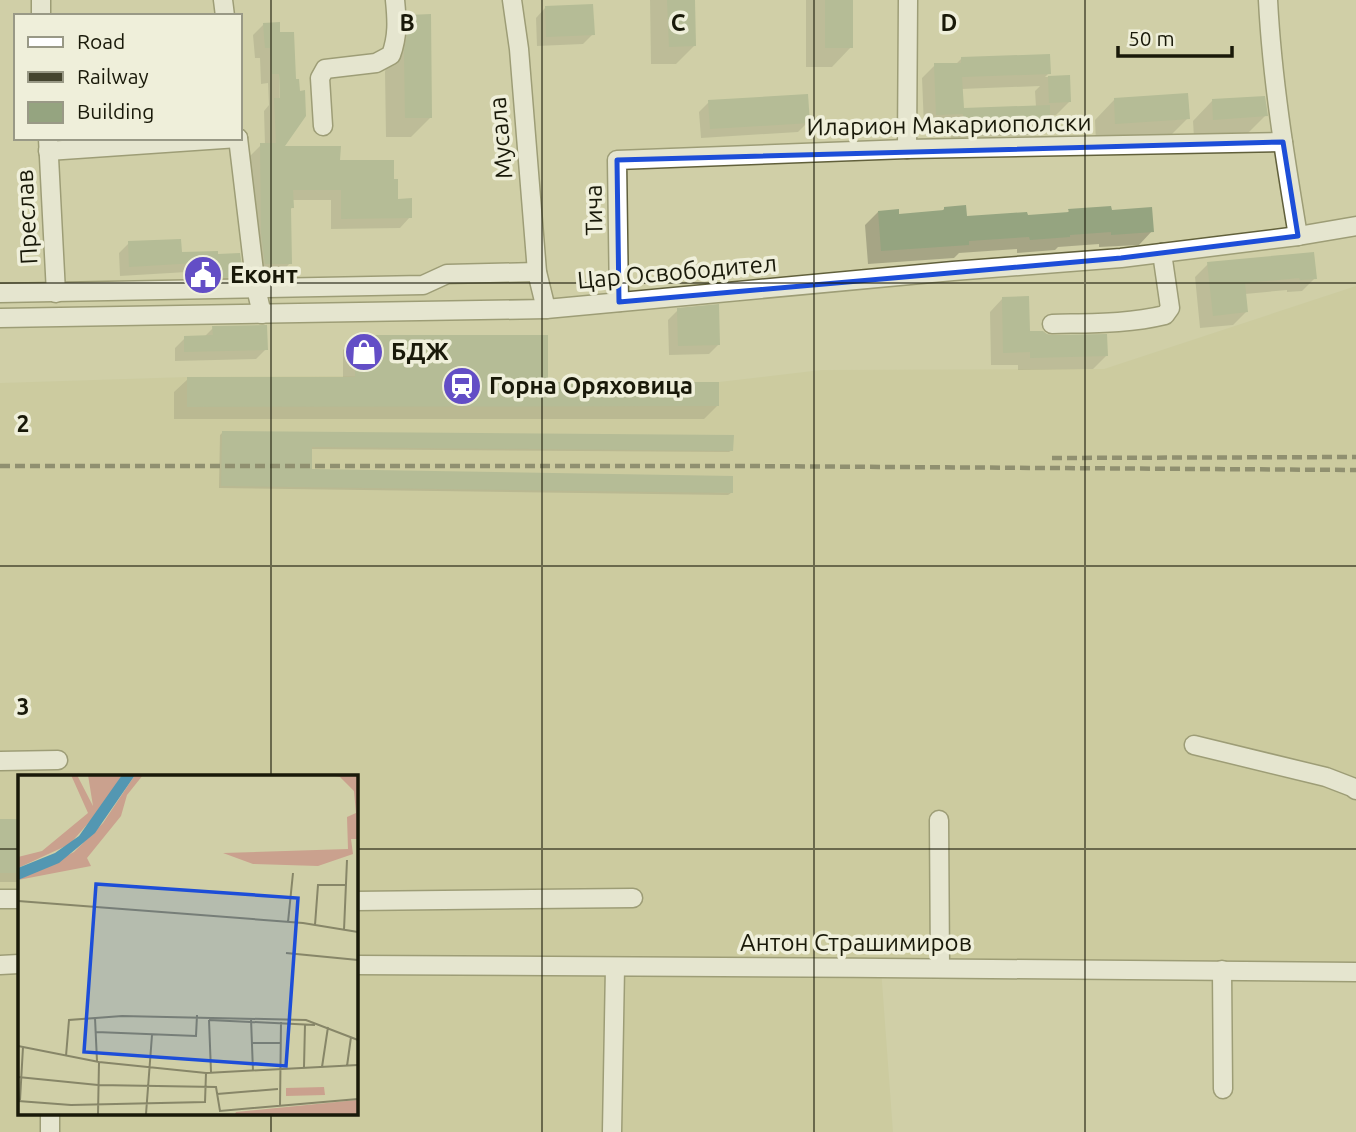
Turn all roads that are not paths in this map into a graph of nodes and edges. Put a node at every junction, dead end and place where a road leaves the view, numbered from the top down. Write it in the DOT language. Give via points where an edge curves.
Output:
graph roads {
  1 [pos="395,0"];
  2 [pos="512,0"];
  3 [pos="908,0"];
  4 [pos="1268,0"];
  5 [pos="323,126"];
  6 [pos="184,140"];
  7 [pos="238,140"];
  8 [pos="1283,142"];
  9 [pos="48,145"];
  10 [pos="908,149"];
  11 [pos="617,160"];
  12 [pos="1356,226"];
  13 [pos="1298,236"];
  14 [pos="1162,253"];
  15 [pos="537,272"];
  16 [pos="423,285"];
  17 [pos="256,288"];
  18 [pos="0,293"];
  19 [pos="56,293"];
  20 [pos="620,302"];
  21 [pos="546,309"];
  22 [pos="424,312"];
  23 [pos="262,314"];
  24 [pos="0,318"];
  25 [pos="1052,324"];
  26 [pos="1194,745"];
  27 [pos="58,760"];
  28 [pos="0,761"];
  29 [pos="1356,790"];
  30 [pos="939,820"];
  31 [pos="633,898"];
  32 [pos="0,899"];
  33 [pos="18,899"];
  34 [pos="357,901"];
  35 [pos="18,964"];
  36 [pos="0,965"];
  37 [pos="357,965"];
  38 [pos="615,967"];
  39 [pos="940,968"];
  40 [pos="1222,970"];
  41 [pos="1356,972"];
  42 [pos="1223,1089"];
  43 [pos="50,1114"];
  44 [pos="50,1132"];
  45 [pos="612,1132"];
  1 -- 5 [label="street" via="396,42 391,55 376,64 322,73"];
  2 -- 15 [label="street, Мусала"];
  3 -- 10 [label="street"];
  4 -- 8 [label="street"];
  6 -- 9 [label="street"];
  7 -- 17 [label="street"];
  8 -- 10 [label="street, Иларион Макариополски"];
  8 -- 13 [label="street"];
  9 -- 19 [label="street, Преслав"];
  10 -- 11 [label="street, Иларион Макариополски"];
  11 -- 20 [label="street, Тича"];
  12 -- 13 [label="street, Цар Освободител"];
  13 -- 14 [label="street, Цар Освободител"];
  14 -- 20 [label="street, Цар Освободител"];
  14 -- 25 [label="street" via="1170,309 1165,315"];
  15 -- 16 [label="street" via="447,274"];
  15 -- 21 [label="street, Мусала"];
  16 -- 17 [label="street"];
  16 -- 22 [label="street"];
  17 -- 19 [label="street"];
  17 -- 23 [label="street"];
  18 -- 19 [label="street"];
  20 -- 21 [label="street, Цар Освободител"];
  21 -- 22 [label="street, Цар Освободител"];
  22 -- 23 [label="street, Цар Освободител"];
  23 -- 24 [label="street, Цар Освободител"];
  26 -- 29 [label="street" via="1326,777"];
  27 -- 28 [label="street"];
  30 -- 39 [label="street"];
  31 -- 34 [label="street"];
  32 -- 33 [label="street"];
  35 -- 36 [label="street"];
  37 -- 38 [label="street, Антон Страшимиров"];
  38 -- 39 [label="street, Антон Страшимиров"];
  38 -- 45 [label="street"];
  39 -- 40 [label="street, Антон Страшимиров"];
  40 -- 41 [label="street, Антон Страшимиров"];
  40 -- 42 [label="street"];
  43 -- 44 [label="street"];
}
